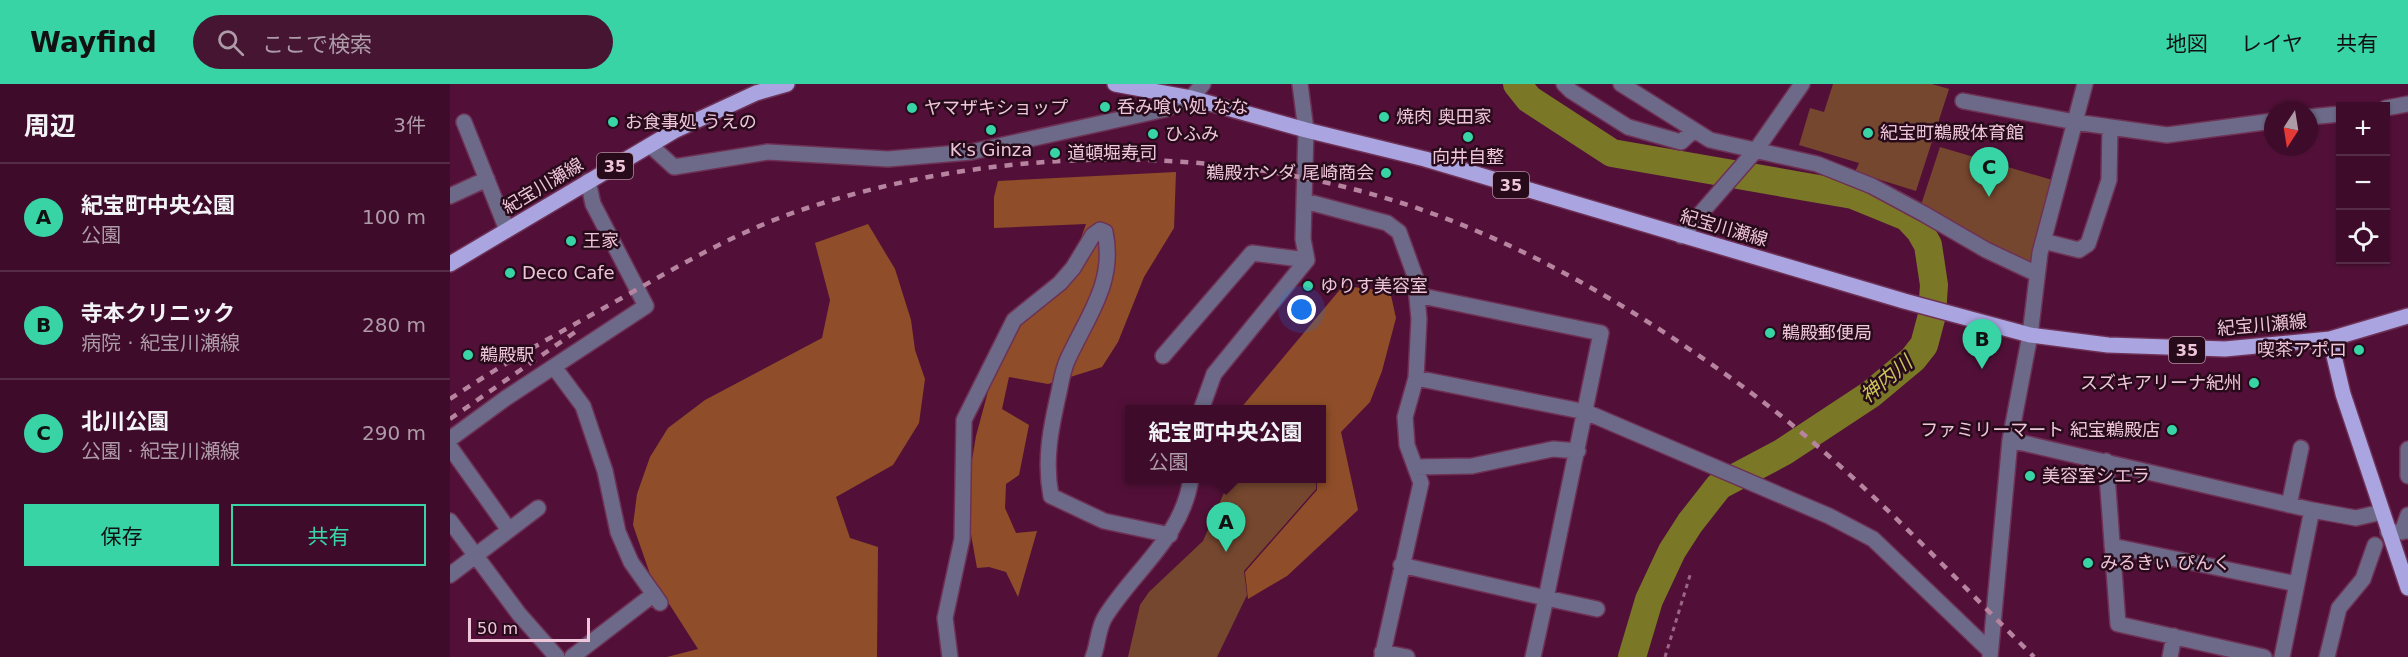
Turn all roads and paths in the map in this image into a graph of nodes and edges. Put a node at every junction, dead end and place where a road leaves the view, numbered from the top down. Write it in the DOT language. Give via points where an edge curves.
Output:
graph roads {
  1 [pos="787,84"];
  2 [pos="1115,84"];
  3 [pos="1203,84"];
  4 [pos="1300,84"];
  5 [pos="1563,84"];
  6 [pos="1621,84"];
  7 [pos="1802,84"];
  8 [pos="2085,84"];
  9 [pos="1191,98"];
  10 [pos="1963,101"];
  11 [pos="2408,104"];
  12 [pos="2390,107"];
  13 [pos="2336,114"];
  14 [pos="2318,116"];
  15 [pos="464,122"];
  16 [pos="2075,122"];
  17 [pos="2264,122"];
  18 [pos="2110,127"];
  19 [pos="1306,130"];
  20 [pos="1694,130"];
  21 [pos="651,146"];
  22 [pos="1756,150"];
  23 [pos="487,179"];
  24 [pos="588,182"];
  25 [pos="450,196"];
  26 [pos="1305,201"];
  27 [pos="507,230"];
  28 [pos="1681,236"];
  29 [pos="2043,241"];
  30 [pos="1307,260"];
  31 [pos="450,264"];
  32 [pos="2037,274"];
  33 [pos="1417,295"];
  34 [pos="2408,316"];
  35 [pos="2030,335"];
  36 [pos="2330,339"];
  37 [pos="1163,356"];
  38 [pos="554,368"];
  39 [pos="1416,378"];
  40 [pos="1203,405"];
  41 [pos="1586,412"];
  42 [pos="450,439"];
  43 [pos="2010,440"];
  44 [pos="450,447"];
  45 [pos="2301,448"];
  46 [pos="2408,449"];
  47 [pos="1578,451"];
  48 [pos="2106,461"];
  49 [pos="1415,467"];
  50 [pos="2408,476"];
  51 [pos="1190,483"];
  52 [pos="2289,505"];
  53 [pos="538,508"];
  54 [pos="2312,510"];
  55 [pos="2382,512"];
  56 [pos="2408,515"];
  57 [pos="450,521"];
  58 [pos="509,530"];
  59 [pos="2400,532"];
  60 [pos="1170,535"];
  61 [pos="2375,545"];
  62 [pos="2112,546"];
  63 [pos="476,556"];
  64 [pos="1401,565"];
  65 [pos="1691,572"];
  66 [pos="450,575"];
  67 [pos="2297,584"];
  68 [pos="2408,588"];
  69 [pos="1546,598"];
  70 [pos="1598,609"];
  71 [pos="2174,636"];
  72 [pos="1989,653"];
  73 [pos="1382,655"];
  74 [pos="557,657"];
  75 [pos="572,657"];
  76 [pos="950,657"];
  77 [pos="1093,657"];
  78 [pos="1407,657"];
  79 [pos="1533,657"];
  80 [pos="1665,657"];
  81 [pos="2170,657"];
  82 [pos="2264,657"];
  83 [pos="2282,657"];
  84 [pos="2327,657"];
  1 -- 21 [label="main road, 紀宝川瀬線 / 35" via="756,93"];
  2 -- 9 [label="main road, 紀宝川瀬線 / 35"];
  3 -- 9 [label="street"];
  4 -- 19 [label="street"];
  5 -- 20 [label="street" via="1628,127 1681,142"];
  6 -- 20 [label="street"];
  7 -- 22 [label="street"];
  8 -- 16 [label="street"];
  9 -- 19 [label="main road, 紀宝川瀬線 / 35"];
  9 -- 21 [label="street" via="1166,109 970,152 888,159 768,152 674,167"];
  10 -- 16 [label="street"];
  11 -- 12 [label="street"];
  13 -- 14 [label="street"];
  15 -- 23 [label="street"];
  16 -- 18 [label="street"];
  16 -- 29 [label="street"];
  17 -- 18 [label="street" via="2177,134"];
  18 -- 29 [label="street" via="2109,180 2088,244 2079,250"];
  19 -- 26 [label="street"];
  19 -- 28 [label="main road, 紀宝川瀬線 / 35" via="1425,159"];
  20 -- 22 [label="street" via="1710,140"];
  21 -- 24 [label="main road, 紀宝川瀬線 / 35"];
  22 -- 28 [label="street"];
  22 -- 32 [label="street" via="1817,164 1872,186"];
  23 -- 25 [label="street"];
  23 -- 27 [label="street"];
  24 -- 27 [label="main road, 紀宝川瀬線 / 35"];
  24 -- 38 [label="street" via="593,204 646,306"];
  26 -- 30 [label="street" via="1303,239"];
  26 -- 33 [label="street" via="1387,223 1399,232 1415,276"];
  27 -- 31 [label="main road, 紀宝川瀬線 / 35"];
  28 -- 35 [label="main road, 紀宝川瀬線 / 35"];
  29 -- 32 [label="street"];
  30 -- 37 [label="street" via="1252,253"];
  30 -- 40 [label="street" via="1214,374"];
  32 -- 35 [label="street"];
  33 -- 39 [label="street"];
  33 -- 41 [label="street" via="1601,333"];
  34 -- 36 [label="main road, 紀宝川瀬線 / 35"];
  35 -- 36 [label="main road, 紀宝川瀬線 / 35" via="2167,350 2225,350"];
  35 -- 43 [label="street"];
  36 -- 55 [label="main road, 紀宝川瀬線" via="2343,394"];
  38 -- 42 [label="street"];
  38 -- 75 [label="street" via="584,406 605,471 618,532 631,562 657,598"];
  39 -- 41 [label="street"];
  39 -- 49 [label="street" via="1405,417 1407,445"];
  41 -- 47 [label="street"];
  41 -- 72 [label="street" via="1873,539"];
  43 -- 48 [label="street"];
  43 -- 72 [label="street"];
  44 -- 58 [label="street"];
  45 -- 52 [label="street"];
  46 -- 50 [label="street"];
  47 -- 49 [label="street" via="1553,449 1472,466"];
  47 -- 69 [label="street"];
  48 -- 52 [label="street"];
  48 -- 62 [label="street"];
  49 -- 64 [label="street" via="1421,483"];
  51 -- 60 [label="street"];
  52 -- 54 [label="street"];
  53 -- 58 [label="street"];
  54 -- 55 [label="street" via="2356,518"];
  54 -- 67 [label="street"];
  55 -- 59 [label="main road, 紀宝川瀬線"];
  56 -- 59 [label="street"];
  57 -- 63 [label="street"];
  58 -- 63 [label="street"];
  59 -- 68 [label="main road, 紀宝川瀬線"];
  60 -- 76 [label="street" via="1104,521 1051,496 1047,473 1050,431 1066,363 1102,293 1107,242 1106,232 1100,230 1060,283 1014,320 964,420 962,539 945,618"];
  60 -- 77 [label="street" via="1103,619"];
  61 -- 84 [label="street" via="2363,579 2339,608"];
  62 -- 67 [label="street"];
  62 -- 71 [label="street" via="2118,624"];
  63 -- 66 [label="street"];
  63 -- 74 [label="street"];
  64 -- 69 [label="street"];
  64 -- 73 [label="street"];
  65 -- 80 [label="path"];
  67 -- 83 [label="street"];
  69 -- 70 [label="street"];
  69 -- 79 [label="street"];
  71 -- 81 [label="street"];
  71 -- 82 [label="street"];
  73 -- 78 [label="street"];
}
